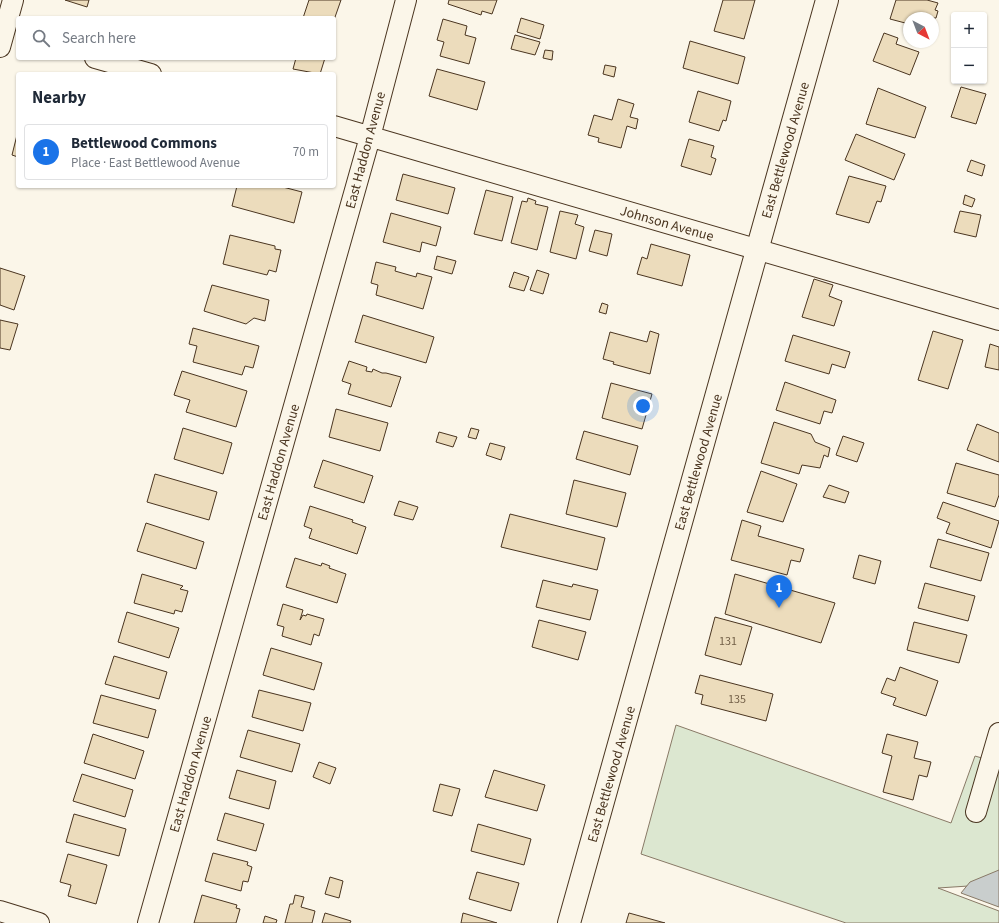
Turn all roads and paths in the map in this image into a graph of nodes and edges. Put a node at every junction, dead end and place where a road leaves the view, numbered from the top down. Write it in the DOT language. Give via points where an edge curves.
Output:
graph roads {
  1 [pos="13,0"];
  2 [pos="406,0"];
  3 [pos="827,0"];
  4 [pos="6,36"];
  5 [pos="102,60"];
  6 [pos="144,72"];
  7 [pos="336,127"];
  8 [pos="370,137"];
  9 [pos="758,250"];
  10 [pos="999,320"];
  11 [pos="999,734"];
  12 [pos="976,812"];
  13 [pos="0,911"];
  14 [pos="40,923"];
  15 [pos="148,923"];
  16 [pos="568,923"];
  1 -- 4 [label="street"];
  2 -- 8 [label="street, East Haddon Avenue"];
  3 -- 9 [label="street, East Bettlewood Avenue"];
  5 -- 6 [label="street"];
  7 -- 8 [label="street, Johnson Avenue"];
  8 -- 9 [label="street, Johnson Avenue"];
  8 -- 15 [label="street, East Haddon Avenue"];
  9 -- 10 [label="street, Johnson Avenue"];
  9 -- 16 [label="street, East Bettlewood Avenue"];
  11 -- 12 [label="street"];
  13 -- 14 [label="street"];
}
